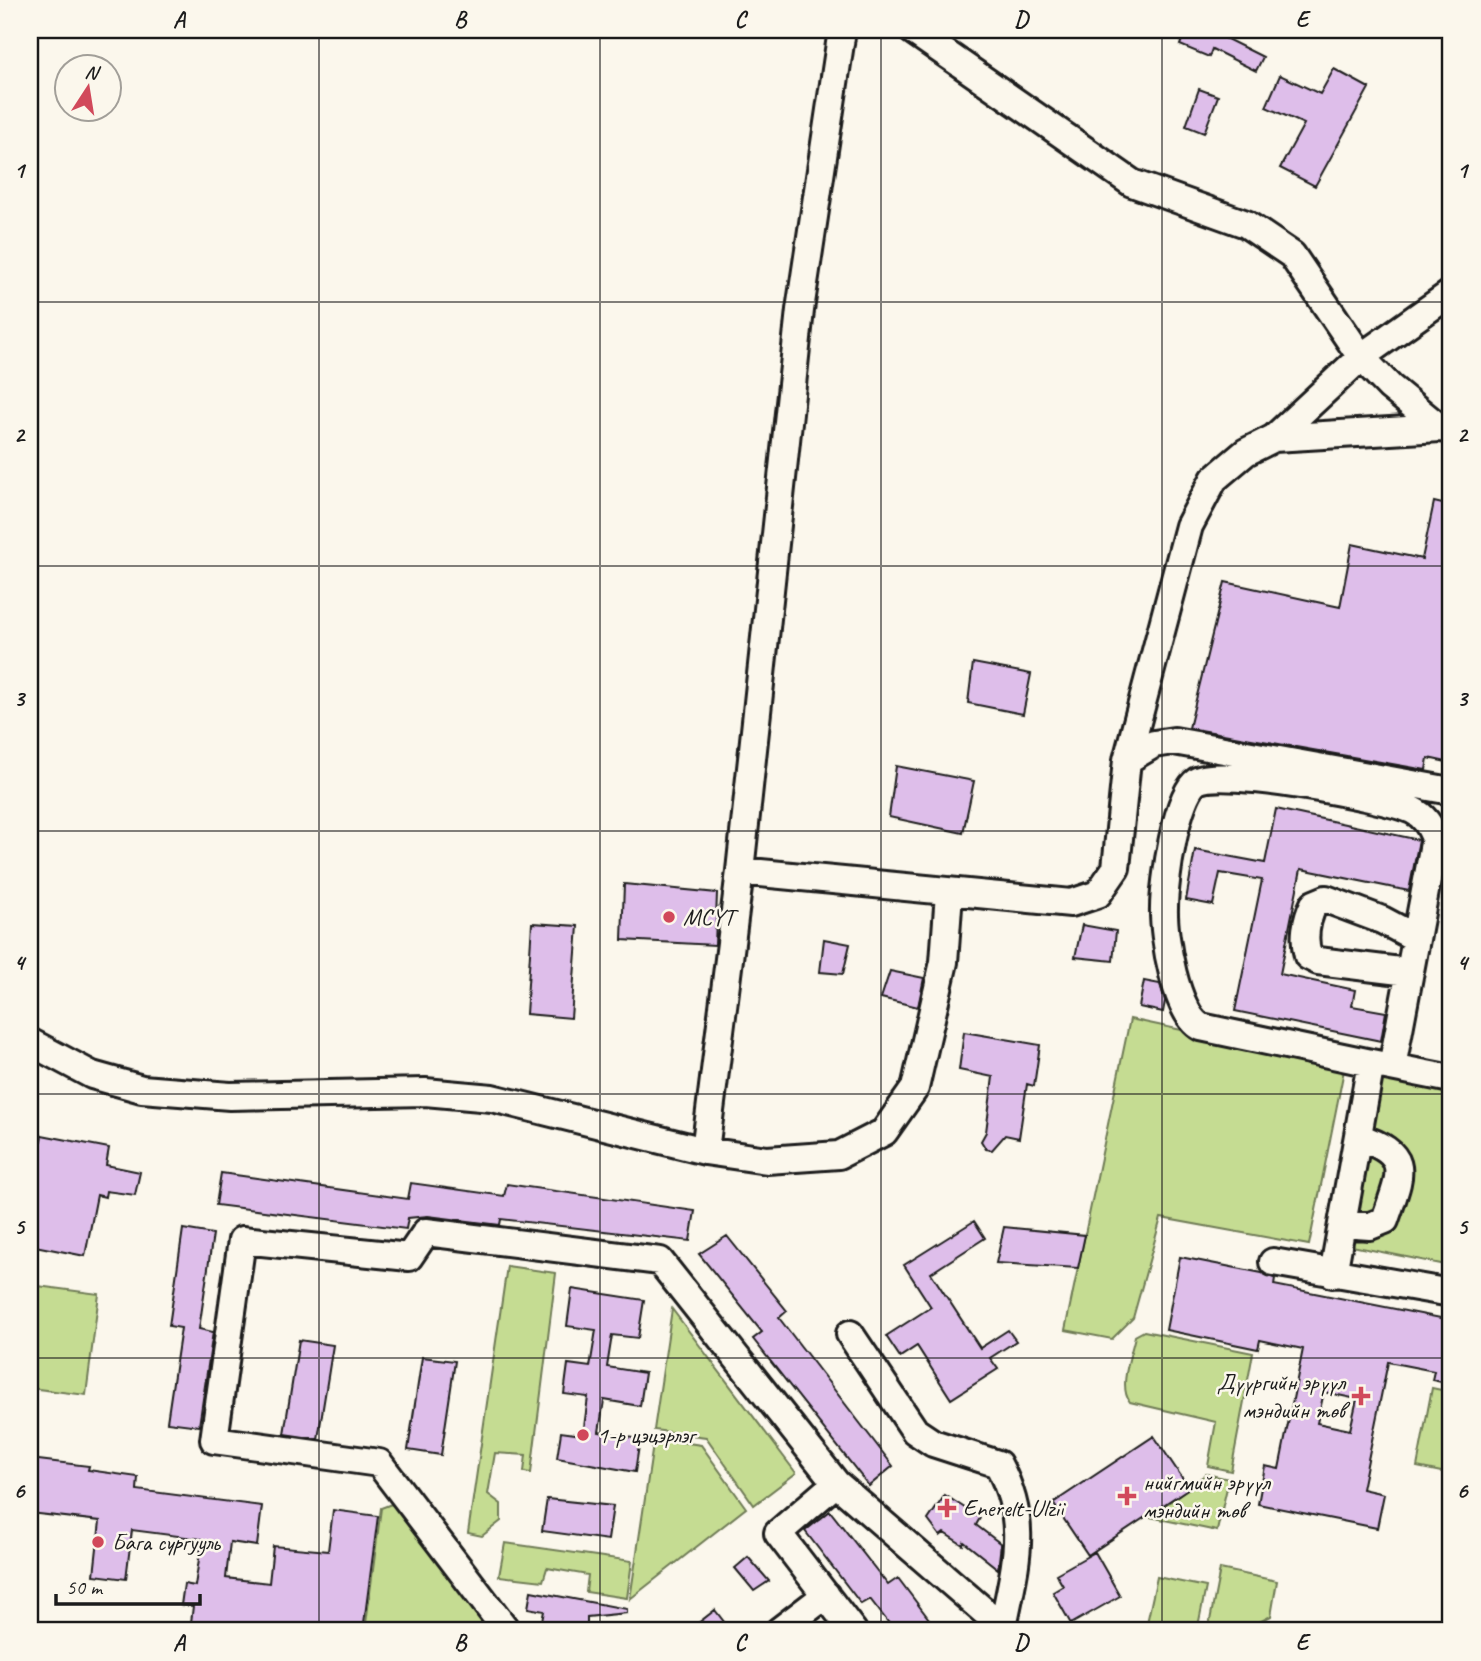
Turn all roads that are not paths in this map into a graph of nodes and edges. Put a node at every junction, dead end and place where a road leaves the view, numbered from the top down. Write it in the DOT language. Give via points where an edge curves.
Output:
graph roads {
  1 [pos="842,30"];
  2 [pos="912,30"];
  3 [pos="1451,293"];
  4 [pos="1361,357"];
  5 [pos="1446,429"];
  6 [pos="1274,438"];
  7 [pos="1127,760"];
  8 [pos="1451,791"];
  9 [pos="1441,865"];
  10 [pos="740,871"];
  11 [pos="949,893"];
  12 [pos="1414,937"];
  13 [pos="1408,972"];
  14 [pos="30,1042"];
  15 [pos="1381,1065"];
  16 [pos="1451,1079"];
  17 [pos="1358,1137"];
  18 [pos="705,1151"];
  19 [pos="1342,1224"];
  20 [pos="1273,1262"];
  21 [pos="1333,1274"];
  22 [pos="1451,1293"];
  23 [pos="849,1334"];
  24 [pos="835,1483"];
  25 [pos="825,1595"];
  26 [pos="1005,1629"];
  27 [pos="507,1631"];
  28 [pos="779,1631"];
  29 [pos="853,1631"];
  1 -- 10 [label="street" via="800,310"];
  2 -- 4 [label="street" via="1132,183 1246,224 1292,255"];
  3 -- 4 [label="street"];
  4 -- 5 [label="street" via="1390,387"];
  4 -- 6 [label="street"];
  5 -- 6 [label="street"];
  6 -- 7 [label="street" via="1246,452 1214,479 1189,526"];
  7 -- 8 [label="street" via="1154,744 1174,741"];
  7 -- 11 [label="street" via="1116,868 1098,894 1070,903"];
  9 -- 12 [label="street"];
  9 -- 15 [label="street" via="1429,823 1414,810 1217,775 1196,782 1184,797 1164,907 1173,967 1191,1022"];
  10 -- 11 [label="street"];
  10 -- 18 [label="street"];
  11 -- 18 [label="street" via="944,961 915,1088 884,1132 839,1155 767,1160"];
  12 -- 13 [label="street"];
  12 -- 13 [label="street" via="1326,899 1314,904 1308,917 1308,956"];
  13 -- 15 [label="street"];
  14 -- 18 [label="street" via="92,1075 142,1088 230,1096 425,1092 492,1098"];
  15 -- 16 [label="street"];
  15 -- 17 [label="street"];
  17 -- 19 [label="street"];
  17 -- 19 [label="street" via="1391,1151 1397,1157 1399,1173 1385,1220 1370,1226"];
  19 -- 21 [label="street"];
  20 -- 21 [label="street"];
  21 -- 22 [label="street"];
  23 -- 26 [label="street" via="915,1431 933,1443 998,1464 1017,1509 1018,1543"];
  24 -- 25 [label="street" via="778,1533"];
  24 -- 26 [label="street"];
  24 -- 27 [label="street" via="660,1261 426,1233 409,1256 242,1240 214,1440 379,1463"];
  25 -- 28 [label="street"];
  25 -- 29 [label="street"];
}
